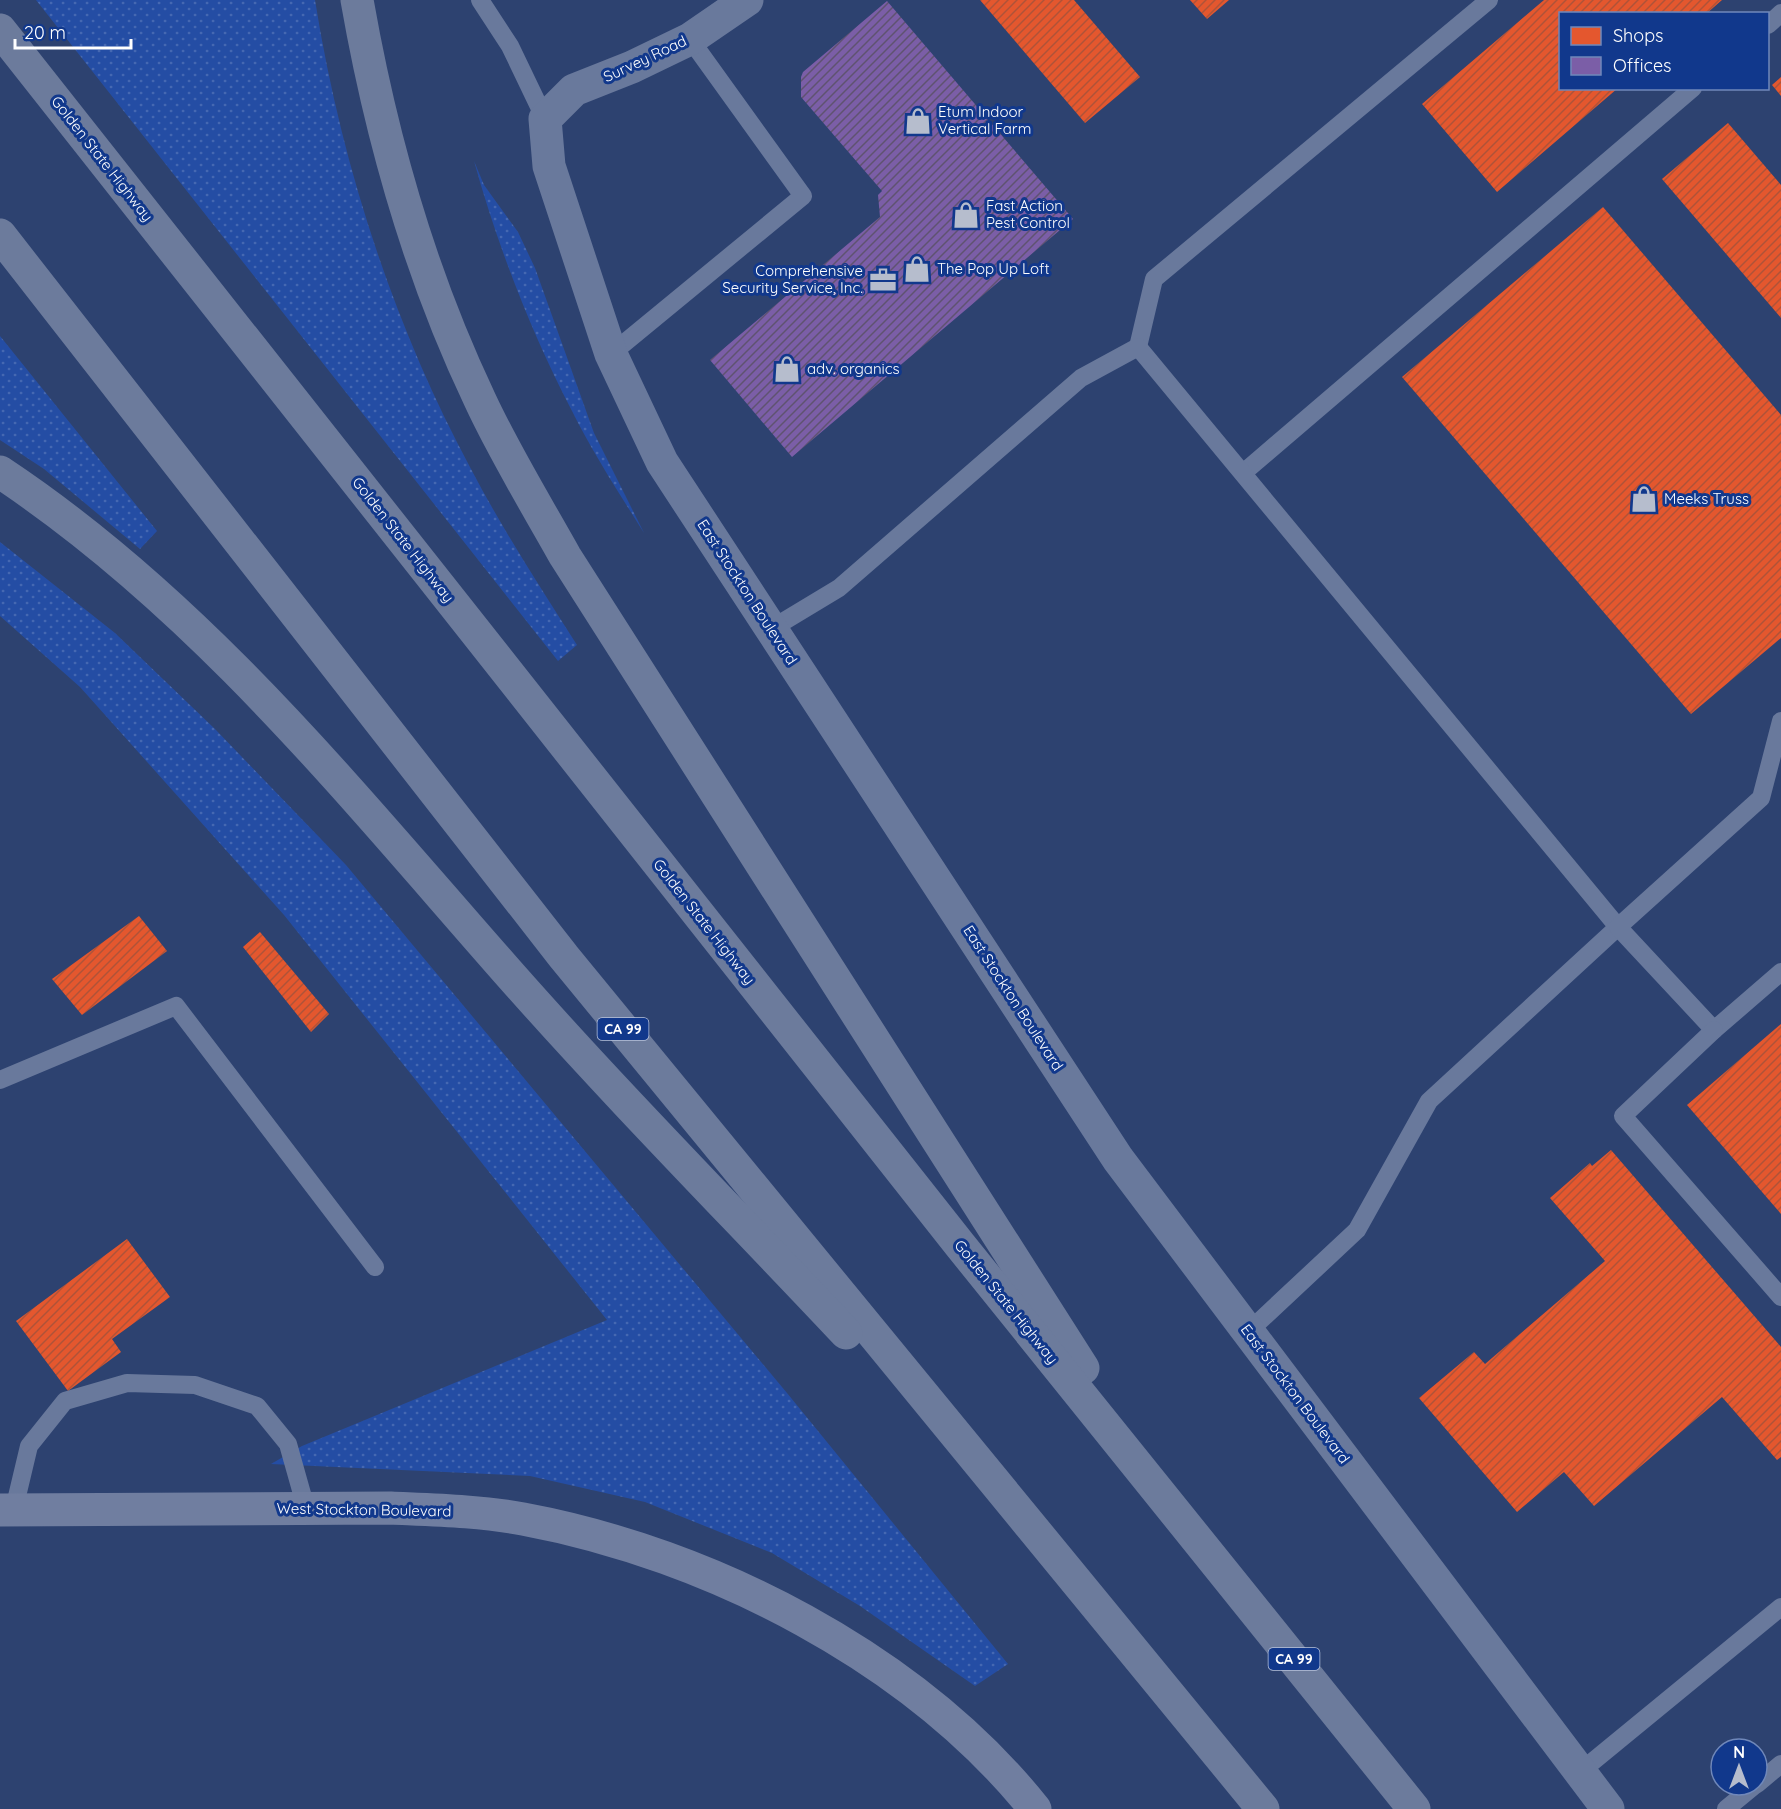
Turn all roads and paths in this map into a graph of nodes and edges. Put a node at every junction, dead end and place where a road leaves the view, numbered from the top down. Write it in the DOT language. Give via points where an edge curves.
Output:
graph roads {
  1 [pos="357,0"];
  2 [pos="480,0"];
  3 [pos="747,0"];
  4 [pos="1489,0"];
  5 [pos="1781,13"];
  6 [pos="1769,23"];
  7 [pos="0,30"];
  8 [pos="690,39"];
  9 [pos="1691,90"];
  10 [pos="545,119"];
  11 [pos="0,235"];
  12 [pos="1137,347"];
  13 [pos="611,354"];
  14 [pos="0,472"];
  15 [pos="1243,473"];
  16 [pos="771,629"];
  17 [pos="1781,721"];
  18 [pos="1618,927"];
  19 [pos="1781,972"];
  20 [pos="1714,1030"];
  21 [pos="0,1080"];
  22 [pos="375,1267"];
  23 [pos="1781,1297"];
  24 [pos="1248,1332"];
  25 [pos="306,1508"];
  26 [pos="1173,1508"];
  27 [pos="7,1510"];
  28 [pos="1043,1543"];
  29 [pos="1781,1607"];
  30 [pos="1781,1764"];
  31 [pos="1580,1772"];
  32 [pos="1769,1774"];
  33 [pos="1740,1797"];
  34 [pos="1035,1809"];
  35 [pos="1263,1809"];
  36 [pos="1414,1809"];
  37 [pos="1608,1809"];
  38 [pos="1726,1809"];
  1 -- 26 [label="highway" via="376,100 410,222 453,340 517,472 566,556"];
  2 -- 10 [label="lane" via="510,46"];
  3 -- 8 [label="street, Survey Road"];
  4 -- 12 [label="lane" via="1154,279"];
  5 -- 6 [label="lane"];
  7 -- 26 [label="highway, Golden State Highway / CA 99" via="960,1245"];
  8 -- 10 [label="street, Survey Road" via="574,90"];
  8 -- 13 [label="lane" via="804,196"];
  9 -- 15 [label="lane"];
  10 -- 13 [label="street, East Stockton Boulevard" via="549,166"];
  11 -- 28 [label="highway, CA 99" via="564,957"];
  12 -- 15 [label="lane"];
  12 -- 16 [label="lane" via="1081,378 839,588"];
  13 -- 16 [label="street, East Stockton Boulevard" via="662,462"];
  14 -- 28 [label="highway" via="75,525 132,572 273,705 531,998"];
  15 -- 18 [label="lane"];
  16 -- 24 [label="street, East Stockton Boulevard" via="1118,1159"];
  17 -- 18 [label="lane" via="1761,798"];
  18 -- 20 [label="lane"];
  18 -- 24 [label="lane" via="1429,1101 1357,1230"];
  19 -- 20 [label="lane"];
  20 -- 23 [label="lane" via="1623,1116"];
  21 -- 22 [label="lane" via="176,1006"];
  24 -- 31 [label="street, East Stockton Boulevard"];
  25 -- 27 [label="street, West Stockton Boulevard"];
  25 -- 27 [label="lane" via="288,1444 257,1406 195,1385 127,1383 65,1401 29,1446"];
  25 -- 34 [label="street, West Stockton Boulevard" via="456,1511 521,1518 652,1552 705,1572 804,1621 890,1675 983,1753"];
  26 -- 36 [label="highway, Golden State Highway / CA 99"];
  28 -- 35 [label="highway, CA 99"];
  29 -- 31 [label="lane"];
  30 -- 32 [label="lane"];
  31 -- 37 [label="street, East Stockton Boulevard"];
  33 -- 38 [label="lane"];
}
